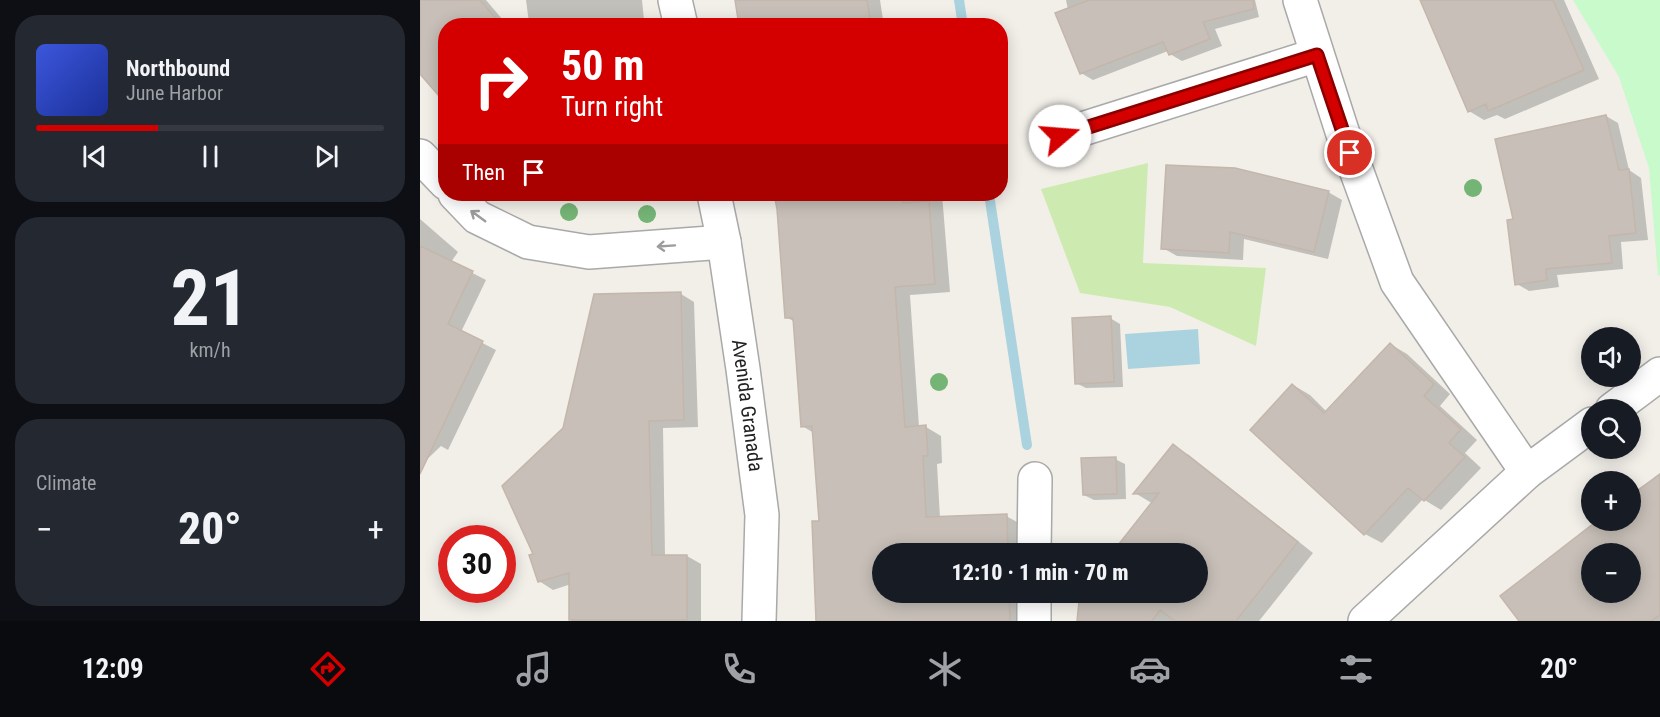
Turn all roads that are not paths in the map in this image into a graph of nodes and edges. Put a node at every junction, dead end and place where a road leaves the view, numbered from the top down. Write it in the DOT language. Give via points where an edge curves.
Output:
graph roads {
  1 [pos="675,0"];
  2 [pos="1300,0"];
  3 [pos="679,18"];
  4 [pos="1317,55"];
  5 [pos="1060,136"];
  6 [pos="420,156"];
  7 [pos="438,175"];
  8 [pos="462,201"];
  9 [pos="715,201"];
  10 [pos="724,242"];
  11 [pos="1660,374"];
  12 [pos="1627,399"];
  13 [pos="1581,432"];
  14 [pos="1527,472"];
  15 [pos="1035,479"];
  16 [pos="1034,543"];
  17 [pos="1034,603"];
  18 [pos="759,621"];
  19 [pos="1034,621"];
  20 [pos="1365,621"];
  1 -- 3 [label="street"];
  2 -- 4 [label="street"];
  4 -- 5 [label="street"];
  4 -- 14 [label="street" via="1397,282"];
  6 -- 7 [label="street"];
  10 -- 8 [label="street, one-way" via="589,252 528,242 477,217"];
  9 -- 10 [label="street, Avenida Granada"];
  10 -- 18 [label="street, Avenida Granada" via="762,515"];
  11 -- 12 [label="street"];
  13 -- 14 [label="street"];
  14 -- 20 [label="street"];
  15 -- 16 [label="street"];
  17 -- 19 [label="street"];
}
